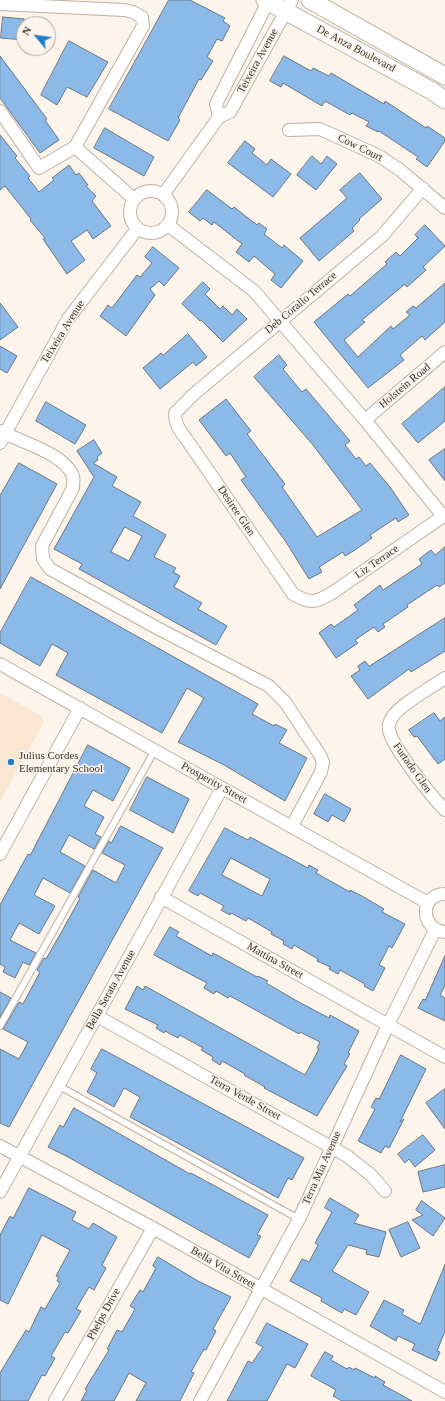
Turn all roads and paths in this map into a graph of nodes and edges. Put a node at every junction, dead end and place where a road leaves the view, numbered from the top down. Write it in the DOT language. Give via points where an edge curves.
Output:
graph roads {
  1 [pos="310,0"];
  2 [pos="268,1"];
  3 [pos="0,4"];
  4 [pos="289,6"];
  5 [pos="445,76"];
  6 [pos="445,100"];
  7 [pos="0,111"];
  8 [pos="219,117"];
  9 [pos="289,130"];
  10 [pos="75,147"];
  11 [pos="423,188"];
  12 [pos="163,195"];
  13 [pos="134,200"];
  14 [pos="445,208"];
  15 [pos="168,225"];
  16 [pos="137,229"];
  17 [pos="280,321"];
  18 [pos="445,352"];
  19 [pos="175,413"];
  20 [pos="365,420"];
  21 [pos="2,436"];
  22 [pos="444,515"];
  23 [pos="306,602"];
  24 [pos="0,664"];
  25 [pos="445,678"];
  26 [pos="80,708"];
  27 [pos="155,749"];
  28 [pos="222,788"];
  29 [pos="445,810"];
  30 [pos="292,826"];
  31 [pos="0,854"];
  32 [pos="445,894"];
  33 [pos="162,897"];
  34 [pos="428,903"];
  35 [pos="440,931"];
  36 [pos="97,1016"];
  37 [pos="388,1025"];
  38 [pos="0,1026"];
  39 [pos="445,1057"];
  40 [pos="59,1086"];
  41 [pos="0,1146"];
  42 [pos="331,1147"];
  43 [pos="20,1157"];
  44 [pos="385,1191"];
  45 [pos="0,1192"];
  46 [pos="299,1219"];
  47 [pos="153,1228"];
  48 [pos="262,1290"];
  49 [pos="445,1391"];
  50 [pos="55,1401"];
  51 [pos="200,1401"];
  52 [pos="440,1401"];
  1 -- 5 [label="street, De Anza Boulevard"];
  2 -- 4 [label="street, De Anza Boulevard"];
  2 -- 8 [label="street, Teixeira Avenue" via="216,104"];
  3 -- 10 [label="street" via="124,10 142,17 143,26"];
  4 -- 6 [label="street, De Anza Boulevard"];
  4 -- 8 [label="street, Teixeira Avenue" via="230,112"];
  7 -- 10 [label="street" via="39,168"];
  8 -- 12 [label="street, Teixeira Avenue"];
  9 -- 11 [label="street, Cow Court" via="320,129 379,156"];
  10 -- 13 [label="street"];
  11 -- 14 [label="street, Cow Court"];
  11 -- 17 [label="street, Deb Corallo Terrace" via="382,236"];
  12 -- 13 [label="street" via="153,191 146,192"];
  12 -- 15 [label="street" via="172,209"];
  13 -- 16 [label="street" via="130,213"];
  15 -- 16 [label="street" via="154,234"];
  15 -- 17 [label="street" via="254,291"];
  16 -- 21 [label="street, Teixeira Avenue" via="68,319"];
  17 -- 19 [label="street, Deb Corallo Terrace"];
  17 -- 20 [label="street"];
  18 -- 20 [label="street, Holstein Road"];
  19 -- 23 [label="street, Desiree Glen" via="178,429 293,594"];
  20 -- 22 [label="street"];
  21 -- 30 [label="street" via="60,460 74,477 73,488 42,546 43,559 50,569 268,686 285,702 323,762 321,772"];
  22 -- 23 [label="street, Liz Terrace" via="332,593 320,600"];
  24 -- 26 [label="street, Prosperity Street"];
  25 -- 29 [label="street, Furtado Glen" via="394,715 389,729 391,738 432,797"];
  26 -- 27 [label="street, Prosperity Street"];
  26 -- 31 [label="street"];
  27 -- 28 [label="street, Prosperity Street"];
  27 -- 38 [label="lane"];
  28 -- 30 [label="street, Prosperity Street"];
  28 -- 33 [label="street, Bella Serata Avenue"];
  30 -- 34 [label="street, Prosperity Street"];
  32 -- 34 [label="street" via="436,896"];
  33 -- 36 [label="street, Bella Serata Avenue"];
  33 -- 37 [label="street, Mattina Street"];
  34 -- 35 [label="street" via="425,915 427,921"];
  35 -- 37 [label="street, Terra Mia Avenue"];
  36 -- 40 [label="street, Bella Serata Avenue"];
  36 -- 42 [label="street, Terra Verde Street"];
  37 -- 39 [label="street, Mattina Street"];
  37 -- 42 [label="street, Terra Mia Avenue"];
  40 -- 43 [label="street, Bella Serata Avenue"];
  40 -- 46 [label="lane"];
  41 -- 43 [label="street, Bella Vita Street"];
  42 -- 44 [label="street, Terra Verde Street" via="371,1175"];
  42 -- 46 [label="street, Terra Mia Avenue"];
  43 -- 45 [label="street, Bella Serata Avenue"];
  43 -- 47 [label="street, Bella Vita Street"];
  46 -- 48 [label="street, Terra Mia Avenue"];
  47 -- 48 [label="street, Bella Vita Street"];
  47 -- 50 [label="street, Phelps Drive"];
  48 -- 49 [label="street, Bella Vita Street"];
  48 -- 51 [label="street, Terra Mia Avenue"];
  49 -- 52 [label="street"];
}
